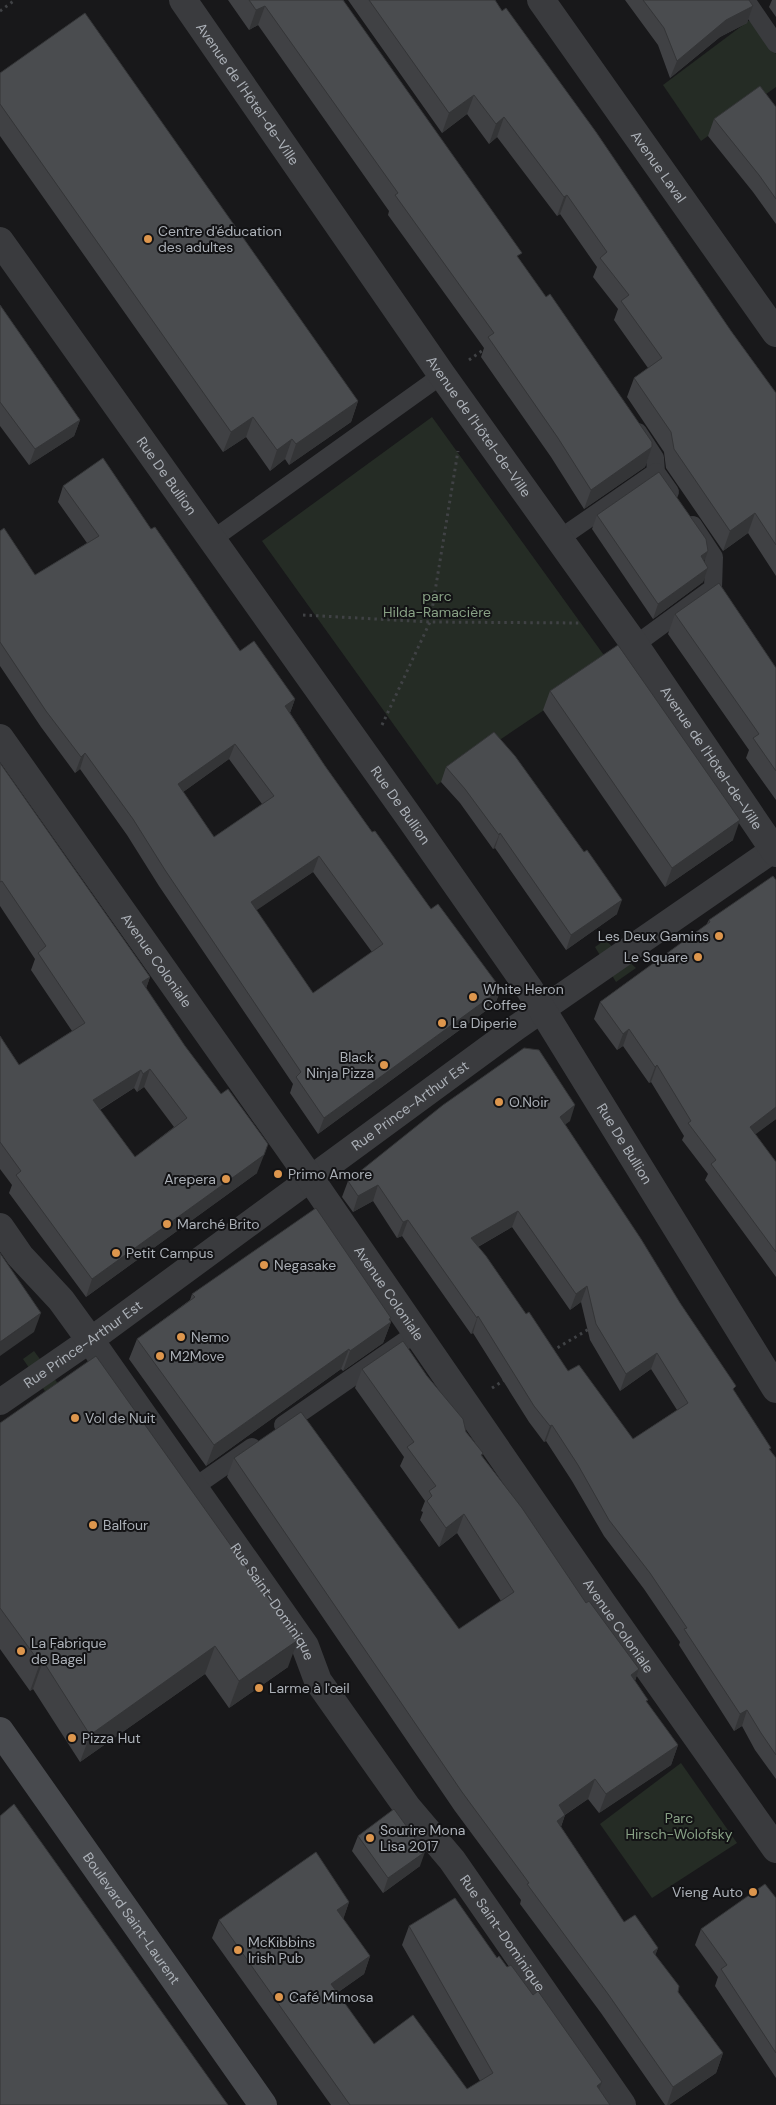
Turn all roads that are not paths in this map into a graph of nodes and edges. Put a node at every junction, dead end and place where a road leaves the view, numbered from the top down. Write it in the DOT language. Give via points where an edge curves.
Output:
graph roads {
  1 [pos="183,0"];
  2 [pos="541,0"];
  3 [pos="746,0"];
  4 [pos="776,44"];
  5 [pos="0,241"];
  6 [pos="776,332"];
  7 [pos="442,375"];
  8 [pos="628,418"];
  9 [pos="656,472"];
  10 [pos="213,539"];
  11 [pos="559,539"];
  12 [pos="635,645"];
  13 [pos="0,738"];
  14 [pos="775,850"];
  15 [pos="542,1010"];
  16 [pos="310,1178"];
  17 [pos="0,1227"];
  18 [pos="416,1333"];
  19 [pos="90,1340"];
  20 [pos="776,1388"];
  21 [pos="0,1402"];
  22 [pos="194,1488"];
  23 [pos="0,1731"];
  24 [pos="776,1849"];
  25 [pos="263,2105"];
  26 [pos="622,2105"];
  1 -- 7 [label="street, Avenue de l'Hôtel-de-Ville"];
  2 -- 6 [label="street, Avenue Laval"];
  3 -- 4 [label="lane"];
  5 -- 10 [label="street, Rue De Bullion"];
  7 -- 10 [label="lane"];
  7 -- 11 [label="street, Avenue de l'Hôtel-de-Ville"];
  8 -- 9 [label="lane" via="655,458"];
  9 -- 11 [label="lane"];
  9 -- 12 [label="lane" via="714,557 714,588"];
  10 -- 15 [label="street, Rue De Bullion"];
  11 -- 12 [label="street, Avenue de l'Hôtel-de-Ville"];
  12 -- 14 [label="street, Avenue de l'Hôtel-de-Ville"];
  13 -- 16 [label="street, Avenue Coloniale"];
  14 -- 15 [label="street, Rue Prince-Arthur Est"];
  15 -- 16 [label="street, Rue Prince-Arthur Est"];
  15 -- 20 [label="street, Rue De Bullion"];
  16 -- 18 [label="street, Avenue Coloniale"];
  16 -- 19 [label="street, Rue Prince-Arthur Est"];
  17 -- 19 [label="street, Rue Saint-Dominique"];
  18 -- 22 [label="lane"];
  18 -- 24 [label="street, Avenue Coloniale"];
  19 -- 21 [label="street, Rue Prince-Arthur Est"];
  19 -- 22 [label="street, Rue Saint-Dominique"];
  22 -- 26 [label="street, Rue Saint-Dominique" via="305,1646 318,1680 407,1807 452,1860"];
  23 -- 25 [label="main road, Boulevard Saint-Laurent"];
}
